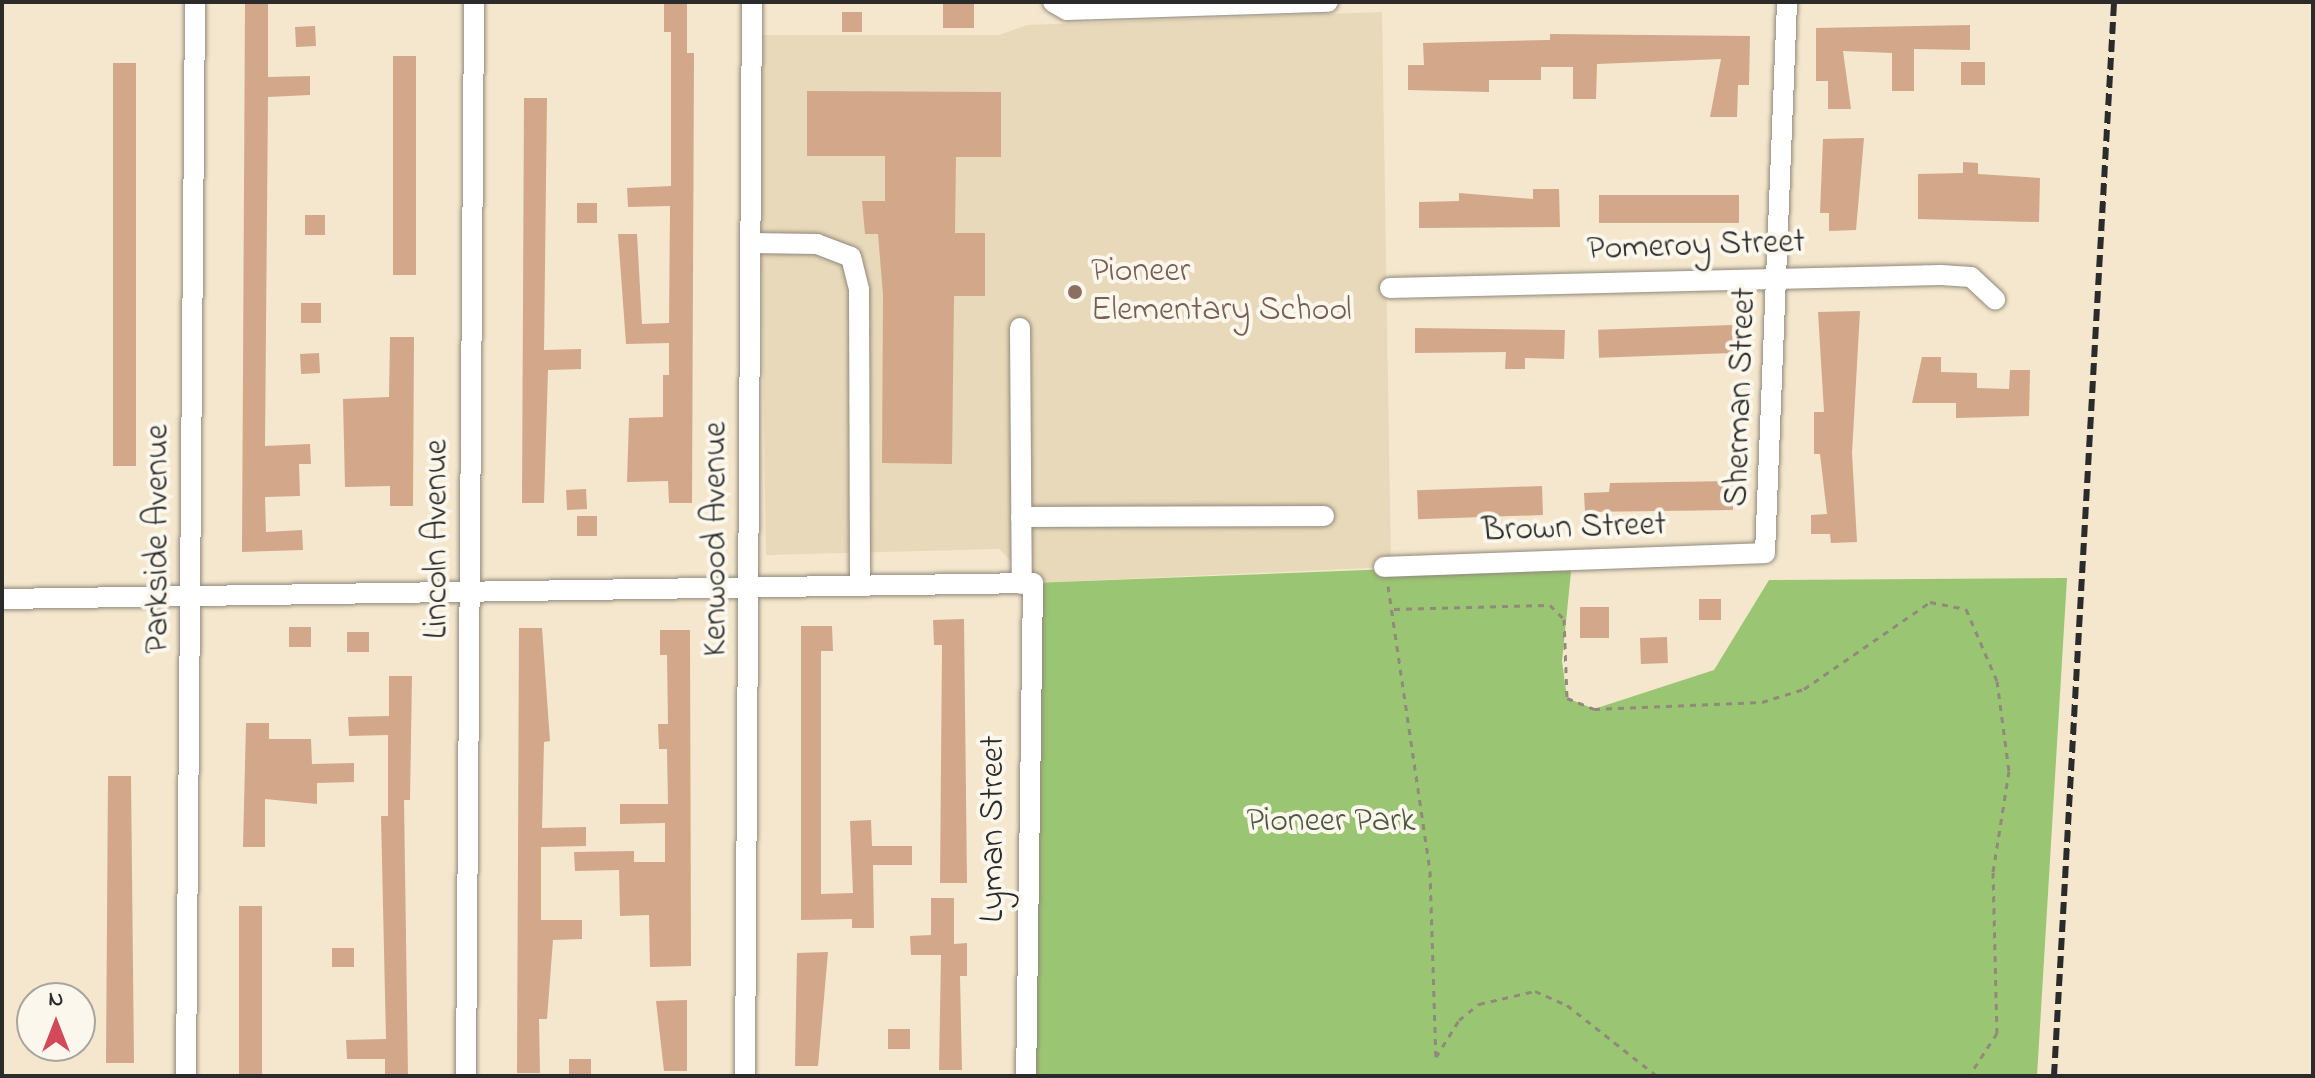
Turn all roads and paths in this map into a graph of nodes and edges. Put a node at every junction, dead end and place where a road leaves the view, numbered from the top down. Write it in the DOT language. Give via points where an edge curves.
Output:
graph roads {
  1 [pos="195,2"];
  2 [pos="474,2"];
  3 [pos="752,2"];
  4 [pos="1053,2"];
  5 [pos="1328,2"];
  6 [pos="1787,2"];
  7 [pos="751,243"];
  8 [pos="1777,276"];
  9 [pos="1390,288"];
  10 [pos="1995,299"];
  11 [pos="1020,328"];
  12 [pos="1324,516"];
  13 [pos="1021,517"];
  14 [pos="1765,553"];
  15 [pos="1384,567"];
  16 [pos="748,584"];
  17 [pos="860,584"];
  18 [pos="1027,584"];
  19 [pos="470,589"];
  20 [pos="191,595"];
  21 [pos="2,599"];
  22 [pos="186,1076"];
  23 [pos="466,1076"];
  24 [pos="745,1076"];
  25 [pos="1026,1076"];
  26 [pos="1657,1076"];
  27 [pos="1969,1076"];
  1 -- 20 [label="street, Parkside Avenue"];
  2 -- 19 [label="street, Lincoln Avenue"];
  3 -- 7 [label="street, Kenwood Avenue"];
  4 -- 5 [label="street" via="1067,10"];
  6 -- 8 [label="street, Sherman Street"];
  7 -- 16 [label="street, Kenwood Avenue"];
  7 -- 17 [label="street" via="817,244 851,257 859,290"];
  8 -- 9 [label="street, Pomeroy Street"];
  8 -- 10 [label="street, Pomeroy Street" via="1971,277"];
  8 -- 14 [label="street, Sherman Street"];
  11 -- 13 [label="street, Lyman Street"];
  12 -- 13 [label="street"];
  13 -- 18 [label="street, Lyman Street"];
  14 -- 15 [label="street, Brown Street"];
  16 -- 17 [label="street"];
  16 -- 19 [label="street"];
  16 -- 24 [label="street, Kenwood Avenue"];
  17 -- 18 [label="street"];
  18 -- 25 [label="street, Lyman Street"];
  19 -- 20 [label="street"];
  19 -- 23 [label="street, Lincoln Avenue"];
  20 -- 21 [label="street"];
  20 -- 22 [label="street, Parkside Avenue"];
  26 -- 27 [label="path" via="1567,1005 1535,991 1479,1004 1459,1020 1436,1057 1430,871 1394,609 1550,605 1564,619 1567,698 1594,709 1762,702 1804,689 1930,602 1966,609 1997,681 2009,771 1993,872 1997,1033"];
}
